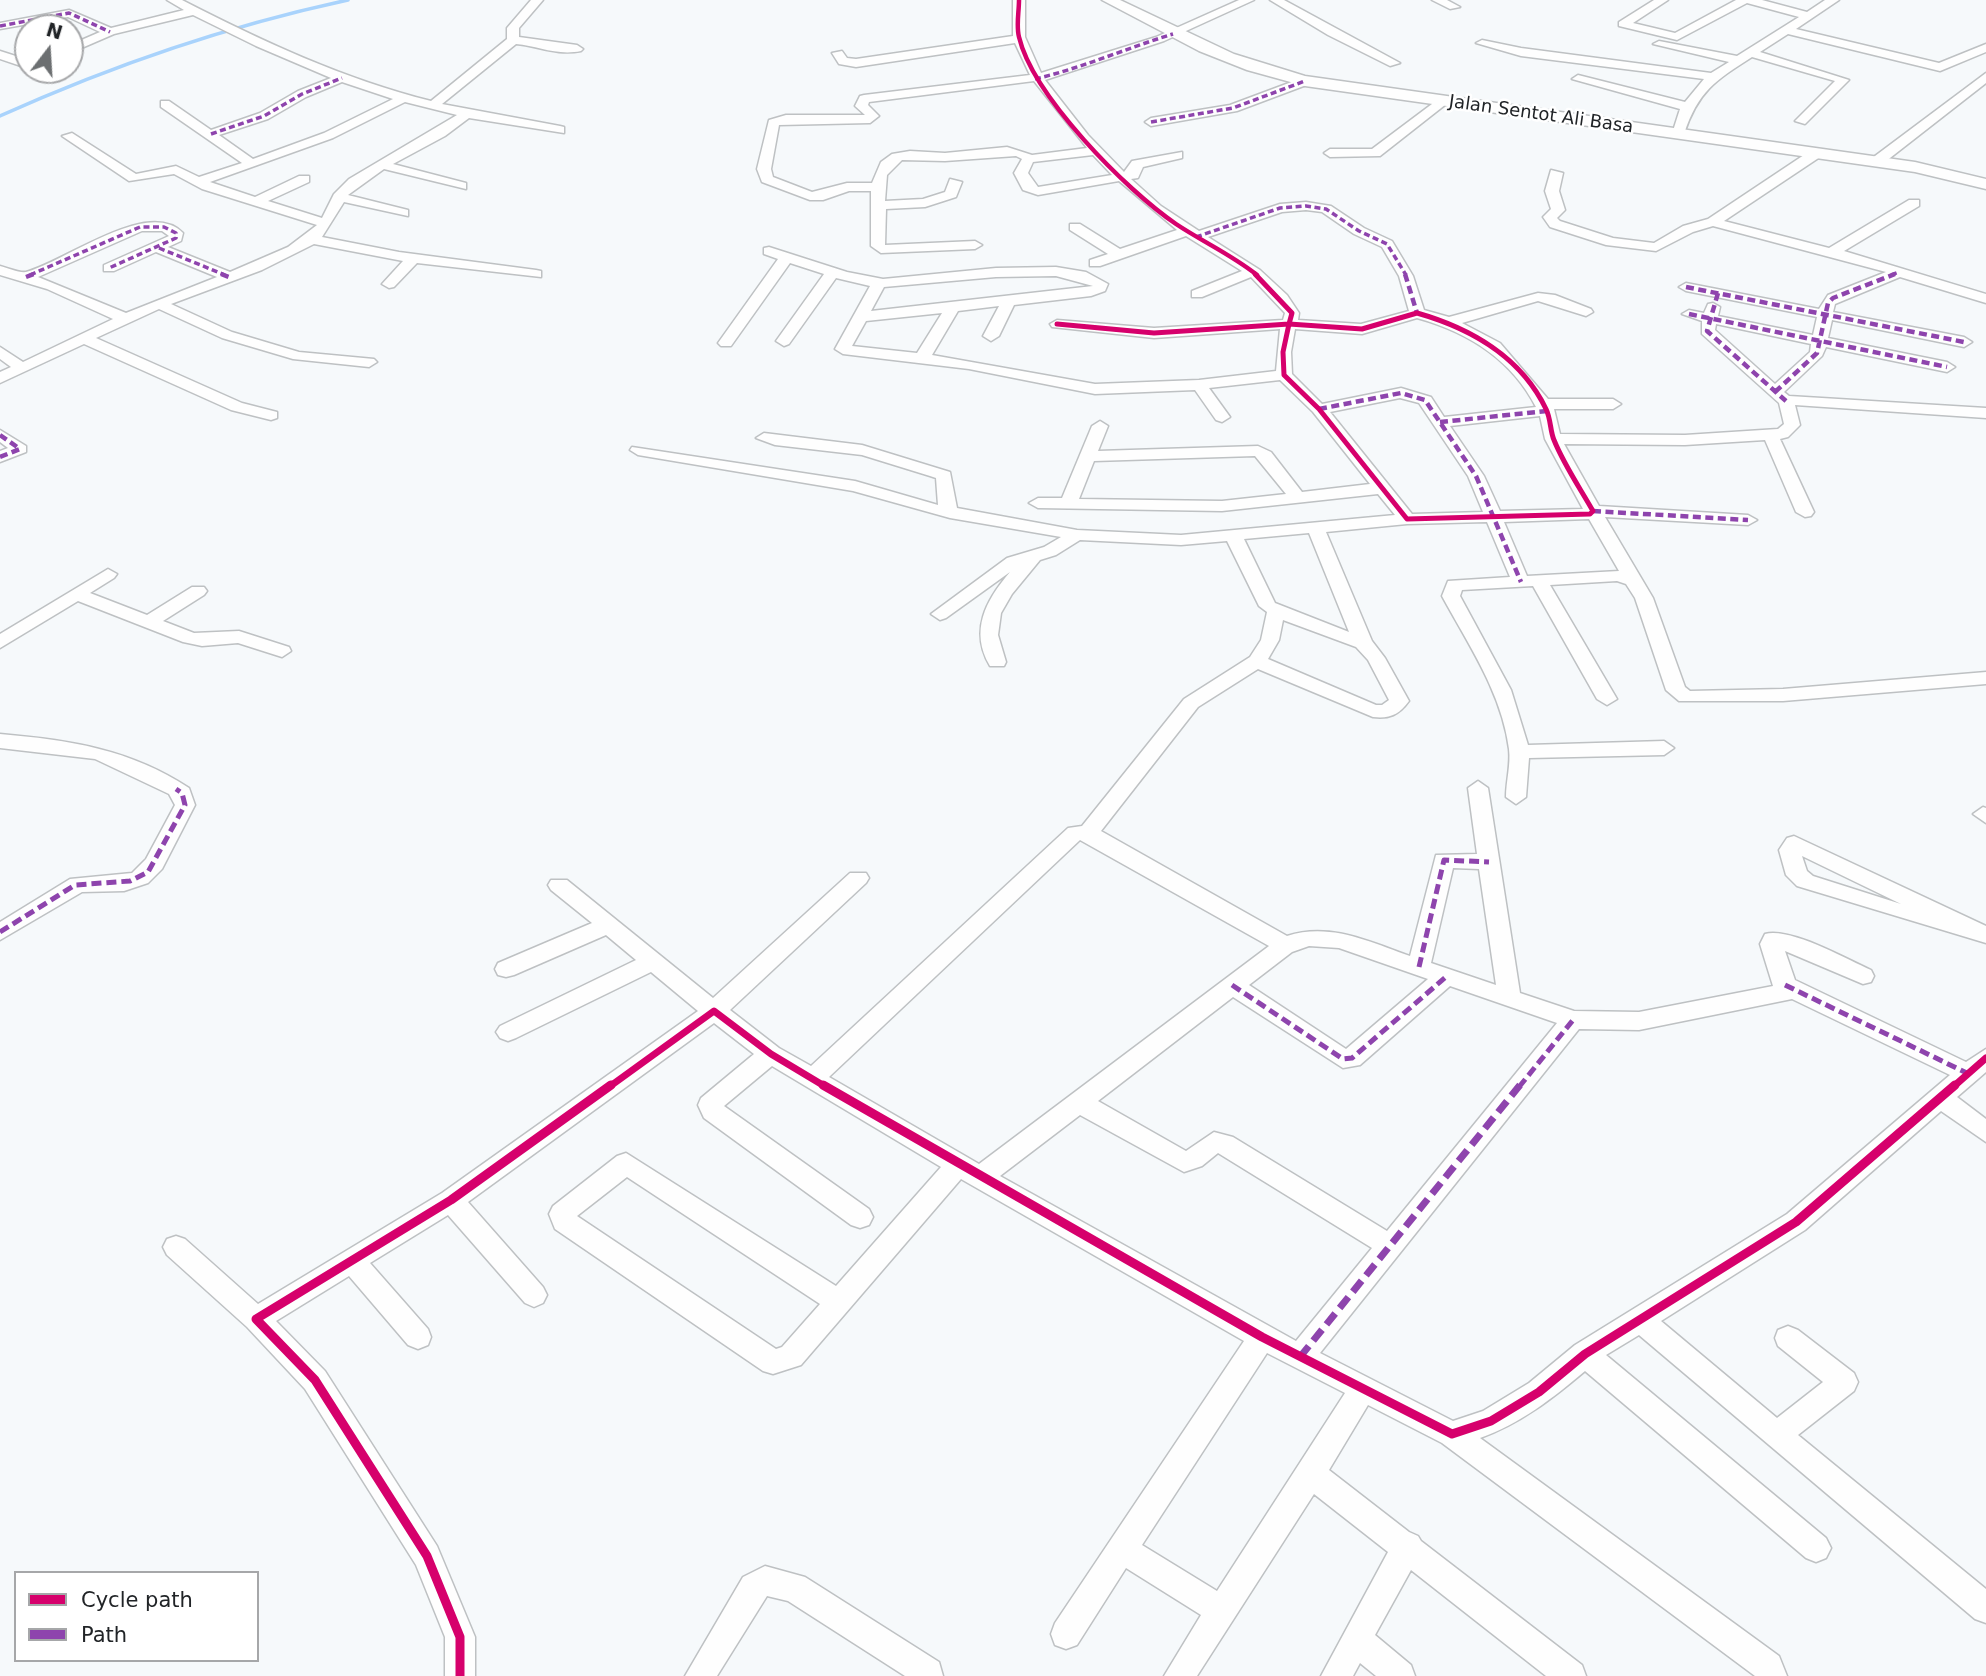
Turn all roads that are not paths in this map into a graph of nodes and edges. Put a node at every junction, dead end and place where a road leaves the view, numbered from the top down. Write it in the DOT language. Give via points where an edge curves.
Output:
graph roads {
  1 [pos="173,0"];
  2 [pos="537,0"];
  3 [pos="1019,0"];
  4 [pos="1109,0"];
  5 [pos="1248,0"];
  6 [pos="1276,0"];
  7 [pos="1438,0"];
  8 [pos="1662,0"];
  9 [pos="1744,0"];
  10 [pos="1749,0"];
  11 [pos="1833,0"];
  12 [pos="1454,7"];
  13 [pos="194,11"];
  14 [pos="1809,16"];
  15 [pos="0,26"];
  16 [pos="1787,30"];
  17 [pos="110,32"];
  18 [pos="1173,34"];
  19 [pos="1019,38"];
  20 [pos="513,40"];
  21 [pos="1636,41"];
  22 [pos="84,43"];
  23 [pos="1482,43"];
  24 [pos="1986,48"];
  25 [pos="577,49"];
  26 [pos="1752,52"];
  27 [pos="838,53"];
  28 [pos="1739,60"];
  29 [pos="1394,63"];
  30 [pos="1986,77"];
  31 [pos="342,78"];
  32 [pos="1713,78"];
  33 [pos="1035,79"];
  34 [pos="1578,79"];
  35 [pos="1305,81"];
  36 [pos="1980,91"];
  37 [pos="403,98"];
  38 [pos="1444,101"];
  39 [pos="165,104"];
  40 [pos="435,104"];
  41 [pos="1687,107"];
  42 [pos="467,114"];
  43 [pos="1801,121"];
  44 [pos="1151,122"];
  45 [pos="560,130"];
  46 [pos="211,134"];
  47 [pos="1678,134"];
  48 [pos="68,136"];
  49 [pos="1097,151"];
  50 [pos="1330,153"];
  51 [pos="1815,154"];
  52 [pos="1177,155"];
  53 [pos="1029,159"];
  54 [pos="1876,162"];
  55 [pos="252,164"];
  56 [pos="383,165"];
  57 [pos="1556,173"];
  58 [pos="1119,177"];
  59 [pos="304,179"];
  60 [pos="197,182"];
  61 [pos="955,183"];
  62 [pos="1986,184"];
  63 [pos="461,186"];
  64 [pos="877,187"];
  65 [pos="339,197"];
  66 [pos="255,202"];
  67 [pos="1914,203"];
  68 [pos="879,205"];
  69 [pos="403,214"];
  70 [pos="1713,222"];
  71 [pos="325,223"];
  72 [pos="1075,227"];
  73 [pos="1192,234"];
  74 [pos="312,239"];
  75 [pos="975,244"];
  76 [pos="159,248"];
  77 [pos="769,251"];
  78 [pos="1831,253"];
  79 [pos="1118,254"];
  80 [pos="787,257"];
  81 [pos="413,258"];
  82 [pos="1095,263"];
  83 [pos="109,268"];
  84 [pos="0,270"];
  85 [pos="834,271"];
  86 [pos="1899,271"];
  87 [pos="1252,272"];
  88 [pos="536,274"];
  89 [pos="26,277"];
  90 [pos="229,277"];
  91 [pos="879,283"];
  92 [pos="389,284"];
  93 [pos="1686,287"];
  94 [pos="1072,293"];
  95 [pos="1717,293"];
  96 [pos="1197,294"];
  97 [pos="1986,299"];
  98 [pos="1009,300"];
  99 [pos="159,304"];
  100 [pos="952,309"];
  101 [pos="1586,312"];
  102 [pos="1417,313"];
  103 [pos="1826,313"];
  104 [pos="1689,314"];
  105 [pos="861,317"];
  106 [pos="1709,318"];
  107 [pos="129,320"];
  108 [pos="1449,322"];
  109 [pos="1057,324"];
  110 [pos="1289,324"];
  111 [pos="991,336"];
  112 [pos="85,339"];
  113 [pos="1822,339"];
  114 [pos="1050,340"];
  115 [pos="784,341"];
  116 [pos="1964,342"];
  117 [pos="726,343"];
  118 [pos="0,352"];
  119 [pos="922,358"];
  120 [pos="369,362"];
  121 [pos="22,368"];
  122 [pos="1947,368"];
  123 [pos="1284,374"];
  124 [pos="0,378"];
  125 [pos="1199,385"];
  126 [pos="1780,397"];
  127 [pos="1613,404"];
  128 [pos="1545,408"];
  129 [pos="1320,409"];
  130 [pos="1986,413"];
  131 [pos="271,415"];
  132 [pos="1222,417"];
  133 [pos="1440,422"];
  134 [pos="1100,426"];
  135 [pos="0,435"];
  136 [pos="1771,436"];
  137 [pos="764,438"];
  138 [pos="1553,439"];
  139 [pos="638,450"];
  140 [pos="1088,456"];
  141 [pos="0,457"];
  142 [pos="1383,488"];
  143 [pos="1298,498"];
  144 [pos="1038,503"];
  145 [pos="1069,503"];
  146 [pos="1593,511"];
  147 [pos="1805,512"];
  148 [pos="950,513"];
  149 [pos="1491,517"];
  150 [pos="1407,519"];
  151 [pos="1748,520"];
  152 [pos="1316,528"];
  153 [pos="1077,535"];
  154 [pos="1234,537"];
  155 [pos="1037,553"];
  156 [pos="108,574"];
  157 [pos="1633,580"];
  158 [pos="1530,582"];
  159 [pos="198,591"];
  160 [pos="76,594"];
  161 [pos="1276,611"];
  162 [pos="940,614"];
  163 [pos="148,622"];
  164 [pos="0,642"];
  165 [pos="1363,643"];
  166 [pos="282,651"];
  167 [pos="1256,661"];
  168 [pos="997,662"];
  169 [pos="1986,678"];
  170 [pos="1607,699"];
  171 [pos="0,741"];
  172 [pos="1664,748"];
  173 [pos="1520,752"];
  174 [pos="1478,788"];
  175 [pos="1516,797"];
  176 [pos="1088,833"];
  177 [pos="1489,862"];
  178 [pos="858,878"];
  179 [pos="559,886"];
  180 [pos="609,925"];
  181 [pos="0,932"];
  182 [pos="1981,933"];
  183 [pos="1284,946"];
  184 [pos="653,961"];
  185 [pos="1419,967"];
  186 [pos="506,969"];
  187 [pos="1447,976"];
  188 [pos="1863,976"];
  189 [pos="1232,985"];
  190 [pos="1785,985"];
  191 [pos="1509,998"];
  192 [pos="714,1011"];
  193 [pos="1573,1020"];
  194 [pos="508,1032"];
  195 [pos="771,1054"];
  196 [pos="1978,1066"];
  197 [pos="813,1078"];
  198 [pos="1942,1099"];
  199 [pos="1077,1101"];
  200 [pos="1986,1132"];
  201 [pos="958,1165"];
  202 [pos="982,1176"];
  203 [pos="451,1200"];
  204 [pos="860,1216"];
  205 [pos="1390,1246"];
  206 [pos="176,1247"];
  207 [pos="350,1259"];
  208 [pos="534,1295"];
  209 [pos="839,1302"];
  210 [pos="256,1319"];
  211 [pos="1641,1321"];
  212 [pos="1262,1336"];
  213 [pos="418,1337"];
  214 [pos="1788,1338"];
  215 [pos="1585,1354"];
  216 [pos="1300,1357"];
  217 [pos="1362,1389"];
  218 [pos="1452,1434"];
  219 [pos="1777,1435"];
  220 [pos="1311,1474"];
  221 [pos="1408,1546"];
  222 [pos="1816,1548"];
  223 [pos="1122,1549"];
  224 [pos="1986,1608"];
  225 [pos="1223,1611"];
  226 [pos="1066,1634"];
  227 [pos="1357,1640"];
  228 [pos="458,1676"];
  229 [pos="700,1676"];
  230 [pos="929,1676"];
  231 [pos="1179,1676"];
  232 [pos="1336,1676"];
  233 [pos="1400,1676"];
  234 [pos="1572,1676"];
  235 [pos="1772,1676"];
  1 -- 13 [label="street"];
  2 -- 20 [label="street" via="513,28"];
  3 -- 19 [label="street"];
  4 -- 18 [label="main road, Jalan Sentot Ali Basa"];
  5 -- 18 [label="street"];
  6 -- 29 [label="street"];
  7 -- 12 [label="street"];
  8 -- 9 [label="street" via="1623,24 1677,37"];
  10 -- 14 [label="street"];
  11 -- 14 [label="street"];
  13 -- 17 [label="street"];
  13 -- 31 [label="street"];
  14 -- 16 [label="street"];
  15 -- 17 [label="street" via="69,13"];
  16 -- 24 [label="street" via="1940,67"];
  16 -- 26 [label="street"];
  17 -- 22 [label="street"];
  18 -- 33 [label="street" via="1071,71"];
  18 -- 35 [label="main road, Jalan Sentot Ali Basa" via="1259,71"];
  19 -- 27 [label="street" via="856,63 843,61"];
  19 -- 33 [label="street"];
  20 -- 25 [label="street"];
  20 -- 40 [label="street"];
  21 -- 28 [label="street"];
  23 -- 32 [label="street"];
  26 -- 28 [label="street"];
  26 -- 43 [label="street" via="1843,80"];
  28 -- 32 [label="street"];
  30 -- 36 [label="street"];
  31 -- 37 [label="street"];
  31 -- 46 [label="street" via="264,116"];
  32 -- 41 [label="street"];
  33 -- 49 [label="street"];
  33 -- 64 [label="street" via="864,99 861,106 873,116 870,119 773,123 764,169 767,179 810,196 847,187"];
  34 -- 41 [label="street"];
  35 -- 38 [label="main road, Jalan Sentot Ali Basa"];
  35 -- 44 [label="street" via="1233,108"];
  36 -- 54 [label="street" via="1956,99"];
  37 -- 40 [label="street"];
  37 -- 55 [label="street" via="371,117"];
  38 -- 47 [label="main road, Jalan Sentot Ali Basa"];
  38 -- 50 [label="street" via="1375,153"];
  39 -- 46 [label="street"];
  40 -- 42 [label="street"];
  41 -- 47 [label="street"];
  42 -- 45 [label="street"];
  42 -- 56 [label="street" via="451,128"];
  46 -- 55 [label="street"];
  47 -- 51 [label="main road, Jalan Sentot Ali Basa"];
  48 -- 60 [label="street" via="134,178 176,170"];
  49 -- 53 [label="street"];
  49 -- 58 [label="street"];
  51 -- 54 [label="main road, Jalan Sentot Ali Basa"];
  51 -- 70 [label="street"];
  52 -- 58 [label="street" via="1137,164 1133,175"];
  53 -- 58 [label="street" via="1021,173 1034,191"];
  53 -- 64 [label="street" via="1011,151 951,157 902,155 885,166"];
  54 -- 62 [label="main road, Jalan Sentot Ali Basa"];
  55 -- 60 [label="street"];
  56 -- 63 [label="street"];
  56 -- 65 [label="street"];
  57 -- 70 [label="street" via="1552,191 1558,210 1549,217 1583,234 1649,248"];
  58 -- 73 [label="street"];
  59 -- 66 [label="street"];
  60 -- 66 [label="street"];
  61 -- 68 [label="street" via="951,194 935,201"];
  64 -- 68 [label="street"];
  65 -- 69 [label="street"];
  65 -- 71 [label="street"];
  66 -- 71 [label="street"];
  67 -- 78 [label="street"];
  68 -- 75 [label="street" via="881,249"];
  70 -- 78 [label="street"];
  71 -- 74 [label="street"];
  72 -- 79 [label="street"];
  73 -- 79 [label="street"];
  73 -- 87 [label="street"];
  73 -- 102 [label="street" via="1280,208 1326,209 1387,244 1406,276"];
  74 -- 81 [label="street"];
  74 -- 90 [label="street"];
  76 -- 83 [label="street"];
  76 -- 89 [label="street" via="176,238 176,233 149,225"];
  76 -- 90 [label="street"];
  77 -- 80 [label="street"];
  78 -- 86 [label="street"];
  79 -- 82 [label="street"];
  80 -- 85 [label="street"];
  80 -- 117 [label="street"];
  81 -- 88 [label="street"];
  81 -- 92 [label="street"];
  84 -- 89 [label="street"];
  85 -- 91 [label="street"];
  85 -- 115 [label="street"];
  86 -- 97 [label="street"];
  86 -- 103 [label="street" via="1833,298"];
  87 -- 96 [label="street"];
  87 -- 110 [label="street" via="1280,295 1292,313"];
  89 -- 107 [label="street"];
  90 -- 99 [label="street"];
  91 -- 94 [label="street" via="1047,270 1073,273 1101,284 1091,292"];
  91 -- 105 [label="street"];
  93 -- 95 [label="street"];
  94 -- 98 [label="street"];
  94 -- 109 [label="street"];
  95 -- 103 [label="street"];
  95 -- 106 [label="street"];
  98 -- 100 [label="street"];
  98 -- 111 [label="street"];
  99 -- 107 [label="street"];
  99 -- 120 [label="street" via="226,335 298,356"];
  100 -- 105 [label="street"];
  100 -- 119 [label="street"];
  101 -- 108 [label="street" via="1538,297"];
  102 -- 108 [label="street"];
  102 -- 110 [label="street" via="1362,329"];
  103 -- 113 [label="street"];
  103 -- 116 [label="street"];
  104 -- 106 [label="street"];
  105 -- 119 [label="street" via="843,349"];
  106 -- 113 [label="street"];
  106 -- 126 [label="street" via="1707,331"];
  107 -- 112 [label="street"];
  108 -- 128 [label="street" via="1495,346"];
  109 -- 110 [label="street" via="1154,333"];
  109 -- 114 [label="street"];
  110 -- 123 [label="street"];
  112 -- 121 [label="street"];
  112 -- 131 [label="street" via="237,407"];
  113 -- 122 [label="street"];
  113 -- 126 [label="street" via="1814,358 1801,366"];
  118 -- 121 [label="street"];
  119 -- 125 [label="street" via="1080,387"];
  121 -- 124 [label="street"];
  123 -- 125 [label="street"];
  123 -- 129 [label="street"];
  125 -- 132 [label="street"];
  126 -- 130 [label="street"];
  126 -- 136 [label="street" via="1792,425"];
  127 -- 128 [label="street"];
  128 -- 133 [label="street"];
  128 -- 138 [label="street"];
  129 -- 133 [label="street" via="1412,394 1425,400"];
  129 -- 142 [label="street"];
  133 -- 149 [label="street" via="1476,477"];
  134 -- 140 [label="street"];
  135 -- 141 [label="street" via="20,449"];
  136 -- 138 [label="street"];
  136 -- 147 [label="street"];
  137 -- 148 [label="street" via="783,444 873,452 936,472 944,476 944,499"];
  138 -- 146 [label="street"];
  139 -- 148 [label="street" via="855,486"];
  140 -- 143 [label="street" via="1258,451"];
  140 -- 145 [label="street"];
  142 -- 143 [label="street"];
  142 -- 150 [label="street"];
  143 -- 145 [label="street" via="1222,506"];
  144 -- 145 [label="street"];
  146 -- 149 [label="street"];
  146 -- 151 [label="street"];
  146 -- 157 [label="street"];
  148 -- 153 [label="street"];
  149 -- 150 [label="street"];
  149 -- 158 [label="street"];
  150 -- 152 [label="street"];
  152 -- 154 [label="street"];
  152 -- 165 [label="street"];
  153 -- 154 [label="street" via="1181,540"];
  153 -- 155 [label="street" via="1050,551"];
  154 -- 161 [label="street" via="1268,606"];
  155 -- 162 [label="street" via="1006,566"];
  155 -- 168 [label="street" via="1009,585 995,610 988,633"];
  156 -- 160 [label="street"];
  157 -- 158 [label="street" via="1617,576"];
  157 -- 169 [label="street" via="1644,598 1676,690 1686,697 1783,695"];
  158 -- 170 [label="street"];
  158 -- 173 [label="street" via="1451,588 1451,596 1507,702"];
  159 -- 163 [label="street"];
  160 -- 163 [label="street"];
  160 -- 164 [label="street"];
  161 -- 165 [label="street"];
  161 -- 167 [label="street" via="1270,640"];
  163 -- 166 [label="street" via="191,638 239,637"];
  165 -- 167 [label="street" via="1399,701 1386,712 1373,711"];
  167 -- 176 [label="street" via="1191,703"];
  171 -- 181 [label="street" via="100,753 176,789 185,805 155,864 140,878 78,884"];
  172 -- 173 [label="street"];
  173 -- 175 [label="street"];
  174 -- 177 [label="street"];
  176 -- 183 [label="street"];
  176 -- 197 [label="street" via="1075,833"];
  177 -- 185 [label="street" via="1444,860"];
  177 -- 191 [label="street"];
  178 -- 192 [label="street"];
  179 -- 180 [label="street"];
  180 -- 184 [label="street"];
  180 -- 186 [label="street"];
  182 -- 182 [label="street" via="1805,881 1797,875 1790,849 1794,843"];
  183 -- 185 [label="street" via="1325,936"];
  183 -- 189 [label="street"];
  184 -- 192 [label="street"];
  184 -- 194 [label="street"];
  185 -- 187 [label="street"];
  187 -- 189 [label="street" via="1352,1058 1343,1059"];
  187 -- 191 [label="street"];
  188 -- 190 [label="street" via="1773,940"];
  189 -- 199 [label="street"];
  190 -- 193 [label="street" via="1784,993 1639,1021"];
  190 -- 196 [label="street"];
  191 -- 193 [label="street"];
  192 -- 195 [label="street"];
  192 -- 203 [label="street"];
  193 -- 205 [label="street"];
  195 -- 197 [label="street"];
  195 -- 204 [label="street" via="714,1100 710,1105 713,1111"];
  196 -- 198 [label="street"];
  197 -- 201 [label="street"];
  198 -- 200 [label="street"];
  198 -- 211 [label="street" via="1796,1222"];
  199 -- 202 [label="street"];
  199 -- 205 [label="street" via="1184,1161 1214,1142 1224,1144"];
  201 -- 202 [label="street"];
  201 -- 209 [label="street"];
  202 -- 212 [label="street"];
  203 -- 207 [label="street"];
  203 -- 208 [label="street"];
  205 -- 216 [label="street"];
  206 -- 210 [label="street"];
  207 -- 210 [label="street"];
  207 -- 213 [label="street"];
  209 -- 209 [label="street" via="626,1163 562,1214 564,1221 773,1362 790,1356"];
  210 -- 228 [label="street" via="315,1380 427,1556 460,1637"];
  211 -- 215 [label="street"];
  211 -- 219 [label="street"];
  212 -- 216 [label="street"];
  212 -- 223 [label="street"];
  214 -- 219 [label="street" via="1844,1382"];
  215 -- 218 [label="street" via="1539,1392 1491,1421"];
  215 -- 222 [label="street"];
  216 -- 217 [label="street"];
  217 -- 218 [label="street"];
  217 -- 220 [label="street"];
  218 -- 235 [label="street" via="1768,1667"];
  219 -- 224 [label="street"];
  220 -- 221 [label="street"];
  220 -- 225 [label="street"];
  221 -- 227 [label="street"];
  221 -- 234 [label="street"];
  223 -- 225 [label="street"];
  223 -- 226 [label="street"];
  225 -- 231 [label="street"];
  227 -- 232 [label="street"];
  227 -- 233 [label="street"];
  229 -- 230 [label="street" via="754,1587 765,1581 794,1587"];
}
